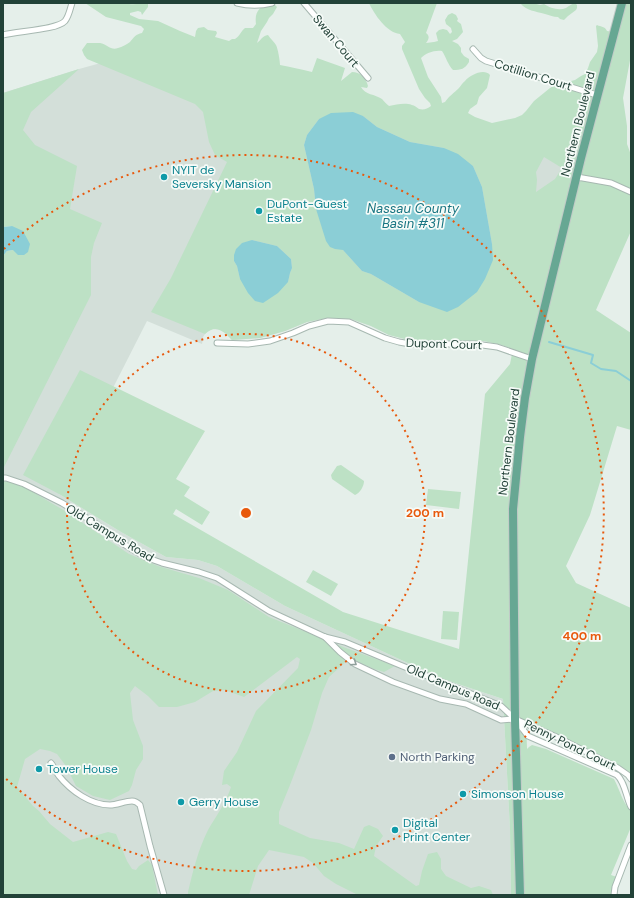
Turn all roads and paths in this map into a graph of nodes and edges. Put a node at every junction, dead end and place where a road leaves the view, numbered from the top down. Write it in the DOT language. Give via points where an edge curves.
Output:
graph roads {
  1 [pos="72,3"];
  2 [pos="237,3"];
  3 [pos="272,3"];
  4 [pos="304,3"];
  5 [pos="622,3"];
  6 [pos="3,35"];
  7 [pos="473,49"];
  8 [pos="368,78"];
  9 [pos="597,95"];
  10 [pos="577,176"];
  11 [pos="631,192"];
  12 [pos="217,343"];
  13 [pos="532,359"];
  14 [pos="3,478"];
  15 [pos="326,637"];
  16 [pos="515,719"];
  17 [pos="51,763"];
  18 [pos="631,779"];
  19 [pos="631,807"];
  20 [pos="631,846"];
  21 [pos="164,895"];
  22 [pos="520,895"];
  23 [pos="614,895"];
  1 -- 6 [label="street" via="65,21 60,24"];
  2 -- 3 [label="street" via="255,6"];
  4 -- 8 [label="street, Swan Court"];
  5 -- 9 [label="main road, Northern Boulevard"];
  7 -- 9 [label="street, Cotillion Court" via="486,61"];
  9 -- 10 [label="main road, Northern Boulevard"];
  10 -- 11 [label="street" via="611,183"];
  10 -- 13 [label="main road, Northern Boulevard"];
  12 -- 13 [label="street, Dupont Court" via="248,344 270,340 328,321 349,322 399,342 475,344 496,347"];
  13 -- 16 [label="main road, Northern Boulevard" via="520,437 513,509"];
  14 -- 15 [label="street, Old Campus Road" via="24,484 62,503 145,557 217,578 269,611"];
  15 -- 16 [label="street, Old Campus Road" via="345,642 501,706"];
  15 -- 16 [label="street, Old Campus Road, one-way" via="355,664 393,682 440,699 466,704 501,720"];
  16 -- 18 [label="street, Penny Pond Court" via="611,764"];
  16 -- 19 [label="street, Penny Pond Court" via="528,736 620,777"];
  16 -- 22 [label="main road, Northern Boulevard"];
  17 -- 21 [label="street" via="64,782 86,798 110,805 133,801 140,805"];
  20 -- 23 [label="street"];
}
